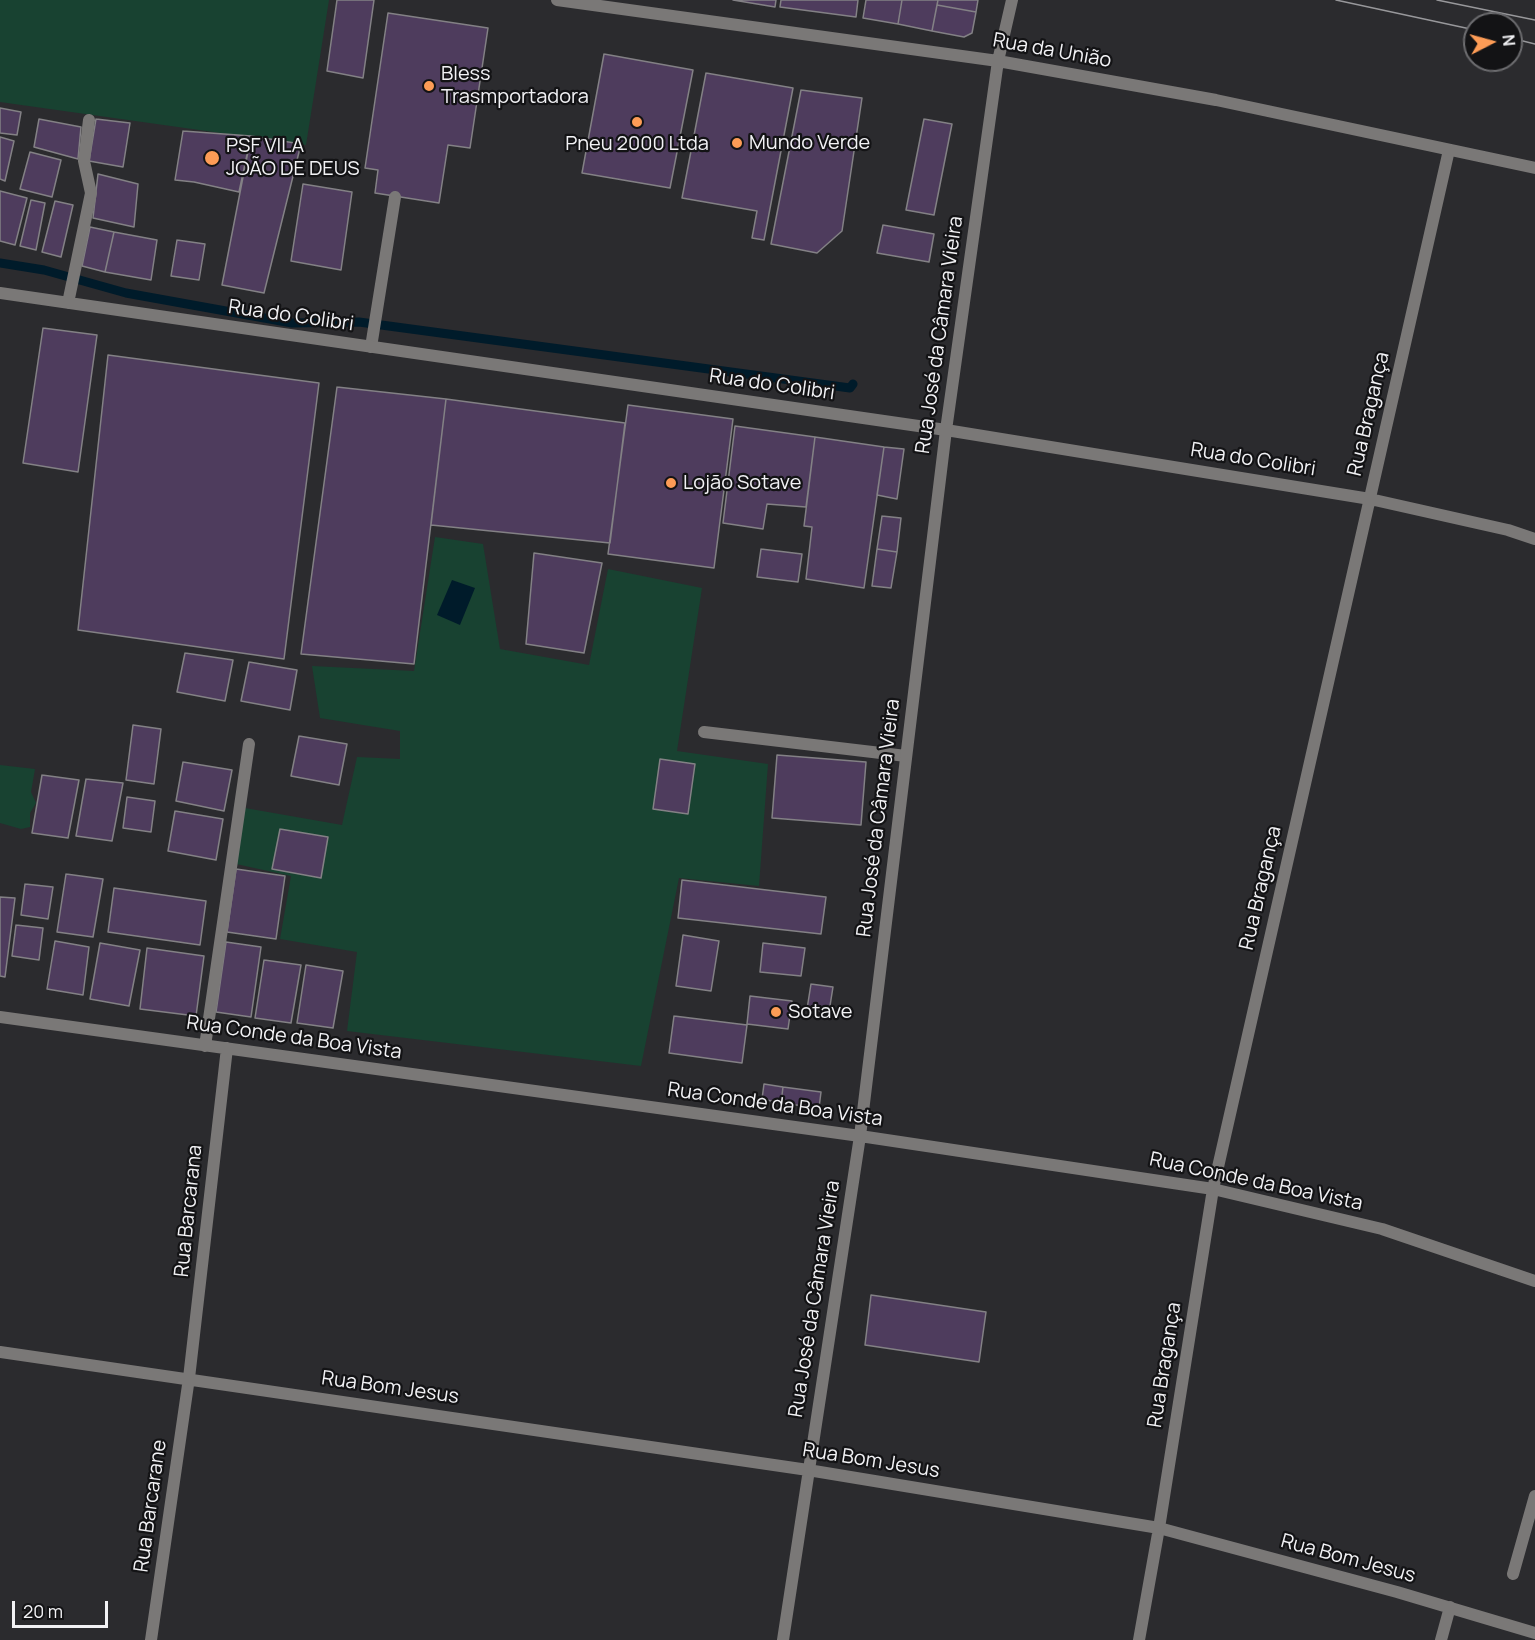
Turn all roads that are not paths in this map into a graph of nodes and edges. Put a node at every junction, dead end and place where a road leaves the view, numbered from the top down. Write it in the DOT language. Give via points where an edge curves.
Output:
graph roads {
  1 [pos="557,0"];
  2 [pos="1012,0"];
  3 [pos="998,61"];
  4 [pos="89,120"];
  5 [pos="1449,150"];
  6 [pos="1535,168"];
  7 [pos="395,197"];
  8 [pos="0,293"];
  9 [pos="68,303"];
  10 [pos="371,347"];
  11 [pos="946,430"];
  12 [pos="1370,499"];
  13 [pos="1535,538"];
  14 [pos="704,732"];
  15 [pos="249,744"];
  16 [pos="906,756"];
  17 [pos="0,1017"];
  18 [pos="205,1046"];
  19 [pos="226,1048"];
  20 [pos="860,1136"];
  21 [pos="1213,1189"];
  22 [pos="1535,1281"];
  23 [pos="0,1352"];
  24 [pos="189,1378"];
  25 [pos="808,1470"];
  26 [pos="1535,1496"];
  27 [pos="1159,1528"];
  28 [pos="1529,1542"];
  29 [pos="1513,1574"];
  30 [pos="1450,1607"];
  31 [pos="1535,1633"];
  32 [pos="150,1640"];
  33 [pos="783,1640"];
  34 [pos="1139,1640"];
  35 [pos="1441,1640"];
  1 -- 3 [label="street, Rua da União"];
  2 -- 3 [label="street, Rua José da Câmara Vieira"];
  3 -- 5 [label="street, Rua da União" via="1216,100"];
  3 -- 11 [label="street, Rua José da Câmara Vieira"];
  4 -- 9 [label="street" via="84,162 91,193"];
  5 -- 6 [label="street, Rua da União"];
  5 -- 12 [label="street, Rua Bragança"];
  7 -- 10 [label="street"];
  8 -- 9 [label="street, Rua do Colibri"];
  9 -- 10 [label="street, Rua do Colibri"];
  10 -- 11 [label="street, Rua do Colibri"];
  11 -- 12 [label="street, Rua do Colibri"];
  11 -- 16 [label="street, Rua José da Câmara Vieira"];
  12 -- 13 [label="street, Rua do Colibri"];
  12 -- 21 [label="street, Rua Bragança"];
  14 -- 16 [label="street"];
  15 -- 18 [label="street"];
  16 -- 20 [label="street, Rua José da Câmara Vieira"];
  17 -- 18 [label="street, Rua Conde da Boa Vista"];
  18 -- 19 [label="street, Rua Conde da Boa Vista"];
  19 -- 20 [label="street, Rua Conde da Boa Vista"];
  19 -- 24 [label="street, Rua Barcarana"];
  20 -- 21 [label="street, Rua Conde da Boa Vista"];
  20 -- 25 [label="street, Rua José da Câmara Vieira"];
  21 -- 22 [label="street, Rua Conde da Boa Vista" via="1382,1229"];
  21 -- 27 [label="street, Rua Bragança"];
  23 -- 24 [label="street, Rua Bom Jesus"];
  24 -- 25 [label="street, Rua Bom Jesus"];
  24 -- 32 [label="street, Rua Barcarane"];
  25 -- 27 [label="street, Rua Bom Jesus"];
  25 -- 33 [label="street, Rua José da Câmara Vieira"];
  26 -- 28 [label="street"];
  27 -- 30 [label="street, Rua Bom Jesus"];
  27 -- 34 [label="street, Rua Bragança"];
  28 -- 29 [label="street"];
  30 -- 31 [label="street, Rua Bom Jesus"];
  30 -- 35 [label="street"];
}
